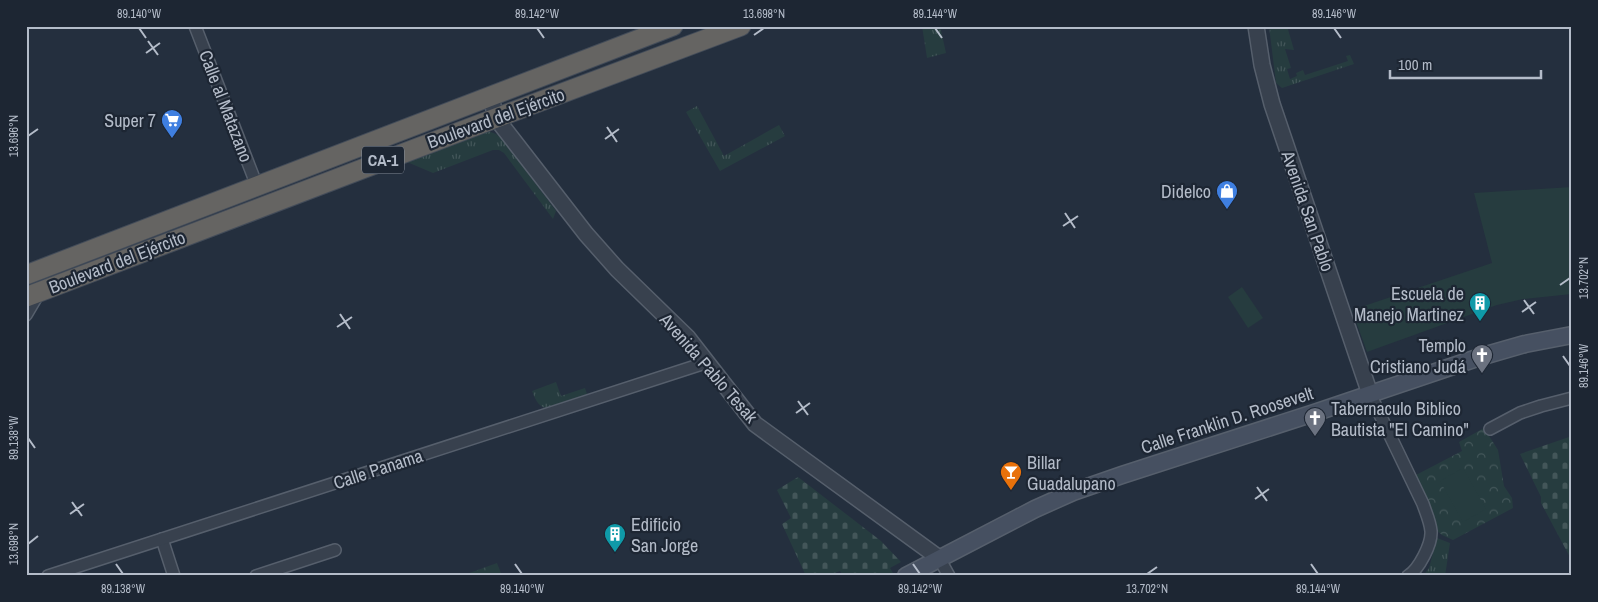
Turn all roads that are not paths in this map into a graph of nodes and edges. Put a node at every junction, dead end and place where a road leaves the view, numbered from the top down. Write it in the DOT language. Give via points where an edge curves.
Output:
graph roads {
  1 [pos="195,26"];
  2 [pos="741,26"];
  3 [pos="1256,26"];
  4 [pos="672,27"];
  5 [pos="640,39"];
  6 [pos="676,52"];
  7 [pos="649,62"];
  8 [pos="491,97"];
  9 [pos="496,118"];
  10 [pos="257,186"];
  11 [pos="26,275"];
  12 [pos="74,278"];
  13 [pos="33,294"];
  14 [pos="26,315"];
  15 [pos="1572,334"];
  16 [pos="708,362"];
  17 [pos="1370,394"];
  18 [pos="1572,398"];
  19 [pos="1490,429"];
  20 [pos="162,539"];
  21 [pos="335,550"];
  22 [pos="939,558"];
  23 [pos="48,576"];
  24 [pos="174,576"];
  25 [pos="256,576"];
  26 [pos="906,576"];
  27 [pos="949,576"];
  28 [pos="1408,576"];
  1 -- 10 [label="street, Calle al Matazano"];
  2 -- 6 [label="highway, Boulevard del Ejército / CA-1"];
  3 -- 17 [label="street, Avenida San Pablo" via="1272,104"];
  4 -- 5 [label="highway, Boulevard del Ejército / CA-1"];
  4 -- 6 [label="highway" via="662,38 662,44 668,51"];
  5 -- 7 [label="highway" via="652,41 656,47 656,54"];
  5 -- 8 [label="highway, Boulevard del Ejército / CA-1"];
  6 -- 7 [label="highway, Boulevard del Ejército / CA-1"];
  7 -- 9 [label="highway, Boulevard del Ejército / CA-1"];
  8 -- 9 [label="street, Avenida Pablo Tesak"];
  8 -- 10 [label="highway, Boulevard del Ejército / CA-1"];
  9 -- 12 [label="highway, Boulevard del Ejército / CA-1"];
  9 -- 16 [label="street, Avenida Pablo Tesak" via="586,234"];
  10 -- 11 [label="highway, Boulevard del Ejército / CA-1"];
  10 -- 12 [label="highway" via="258,195 247,204 94,262"];
  12 -- 13 [label="highway, Boulevard del Ejército / CA-1"];
  13 -- 14 [label="street"];
  15 -- 17 [label="main road, Calle Franklin D. Roosevelt" via="1483,356"];
  16 -- 20 [label="street, Calle Panama"];
  16 -- 22 [label="street, Avenida Pablo Tesak" via="755,424"];
  17 -- 22 [label="main road, Calle Franklin D. Roosevelt" via="1073,492"];
  17 -- 28 [label="street" via="1430,521 1432,533 1428,547"];
  18 -- 19 [label="street" via="1520,413"];
  20 -- 23 [label="street, Calle Panama"];
  20 -- 24 [label="street"];
  21 -- 25 [label="street"];
  22 -- 26 [label="main road, Calle Franklin D. Roosevelt"];
  22 -- 27 [label="street, Avenida Pablo Tesak"];
}
